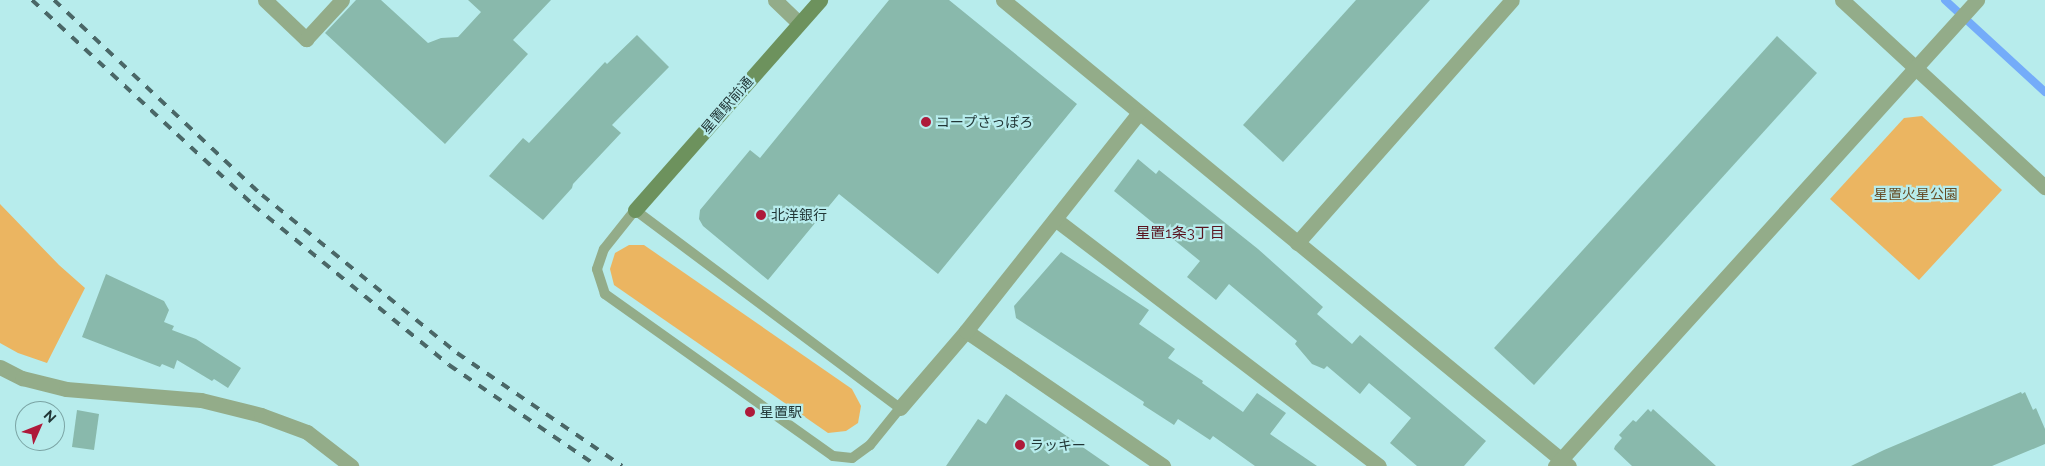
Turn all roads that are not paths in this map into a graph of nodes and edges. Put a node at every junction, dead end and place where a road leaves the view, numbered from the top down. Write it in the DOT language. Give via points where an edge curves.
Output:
graph roads {
  1 [pos="265,0"];
  2 [pos="342,0"];
  3 [pos="774,0"];
  4 [pos="820,0"];
  5 [pos="1003,0"];
  6 [pos="1512,0"];
  7 [pos="1842,0"];
  8 [pos="1973,4"];
  9 [pos="798,23"];
  10 [pos="1915,68"];
  11 [pos="1138,114"];
  12 [pos="2045,187"];
  13 [pos="636,210"];
  14 [pos="1055,220"];
  15 [pos="1297,243"];
  16 [pos="966,331"];
  17 [pos="0,367"];
  18 [pos="900,408"];
  19 [pos="1562,464"];
  20 [pos="351,466"];
  21 [pos="1164,466"];
  22 [pos="1379,466"];
  1 -- 2 [label="street" via="306,39"];
  3 -- 9 [label="street"];
  4 -- 9 [label="street, 星置駅前通"];
  5 -- 11 [label="street"];
  6 -- 15 [label="street"];
  7 -- 10 [label="street"];
  8 -- 10 [label="street"];
  9 -- 13 [label="street, 星置駅前通"];
  10 -- 12 [label="street"];
  10 -- 19 [label="street"];
  11 -- 14 [label="street"];
  11 -- 15 [label="street"];
  13 -- 18 [label="lane"];
  13 -- 18 [label="lane" via="604,250 597,269 605,294 833,456 852,458 870,444"];
  14 -- 16 [label="street"];
  14 -- 22 [label="street"];
  15 -- 19 [label="street"];
  16 -- 18 [label="street"];
  16 -- 21 [label="street"];
  17 -- 20 [label="street" via="22,378 66,389 201,400 261,415 307,432"];
}
